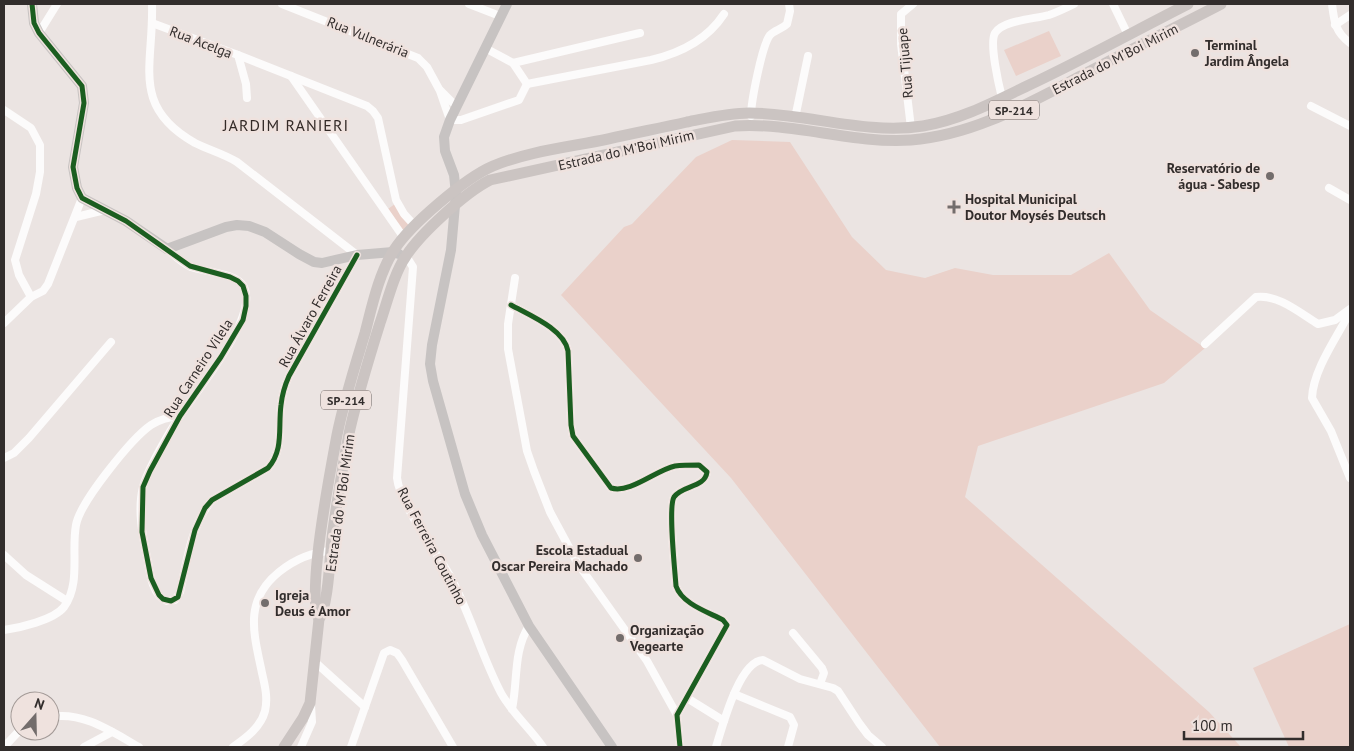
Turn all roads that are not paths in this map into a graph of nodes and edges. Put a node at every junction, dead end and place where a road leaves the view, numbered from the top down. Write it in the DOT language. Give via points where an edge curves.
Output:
graph roads {
  1 [pos="32,4"];
  2 [pos="57,4"];
  3 [pos="152,4"];
  4 [pos="282,4"];
  5 [pos="468,4"];
  6 [pos="507,4"];
  7 [pos="789,4"];
  8 [pos="900,4"];
  9 [pos="913,4"];
  10 [pos="1074,4"];
  11 [pos="1113,4"];
  12 [pos="1188,4"];
  13 [pos="1221,4"];
  14 [pos="1332,4"];
  15 [pos="724,14"];
  16 [pos="901,14"];
  17 [pos="1350,15"];
  18 [pos="500,16"];
  19 [pos="152,23"];
  20 [pos="1335,24"];
  21 [pos="640,33"];
  22 [pos="39,34"];
  23 [pos="1128,35"];
  24 [pos="1350,43"];
  25 [pos="485,48"];
  26 [pos="1098,51"];
  27 [pos="238,55"];
  28 [pos="808,56"];
  29 [pos="513,63"];
  30 [pos="1106,63"];
  31 [pos="291,76"];
  32 [pos="527,84"];
  33 [pos="439,89"];
  34 [pos="1021,89"];
  35 [pos="247,98"];
  36 [pos="1002,98"];
  37 [pos="456,106"];
  38 [pos="1311,106"];
  39 [pos="4,110"];
  40 [pos="1010,112"];
  41 [pos="750,113"];
  42 [pos="795,118"];
  43 [pos="450,120"];
  44 [pos="750,125"];
  45 [pos="1350,126"];
  46 [pos="911,128"];
  47 [pos="457,188"];
  48 [pos="1329,188"];
  49 [pos="82,198"];
  50 [pos="396,200"];
  51 [pos="1350,200"];
  52 [pos="454,207"];
  53 [pos="384,209"];
  54 [pos="106,210"];
  55 [pos="76,217"];
  56 [pos="415,226"];
  57 [pos="404,238"];
  58 [pos="172,250"];
  59 [pos="392,252"];
  60 [pos="357,255"];
  61 [pos="406,256"];
  62 [pos="514,278"];
  63 [pos="31,297"];
  64 [pos="511,305"];
  65 [pos="1350,311"];
  66 [pos="4,323"];
  67 [pos="111,342"];
  68 [pos="1205,344"];
  69 [pos="180,416"];
  70 [pos="4,458"];
  71 [pos="1350,478"];
  72 [pos="331,551"];
  73 [pos="318,552"];
  74 [pos="4,555"];
  75 [pos="163,599"];
  76 [pos="67,601"];
  77 [pos="319,620"];
  78 [pos="529,626"];
  79 [pos="4,630"];
  80 [pos="792,633"];
  81 [pos="315,662"];
  82 [pos="820,684"];
  83 [pos="734,694"];
  84 [pos="688,698"];
  85 [pos="310,703"];
  86 [pos="365,707"];
  87 [pos="512,709"];
  88 [pos="60,715"];
  89 [pos="677,715"];
  90 [pos="724,721"];
  91 [pos="112,732"];
  92 [pos="84,747"];
  93 [pos="139,747"];
  94 [pos="233,747"];
  95 [pos="284,747"];
  96 [pos="302,747"];
  97 [pos="351,747"];
  98 [pos="453,747"];
  99 [pos="543,747"];
  100 [pos="612,747"];
  101 [pos="680,747"];
  102 [pos="716,747"];
  103 [pos="788,747"];
  104 [pos="882,747"];
  1 -- 22 [label="street"];
  2 -- 22 [label="street"];
  3 -- 19 [label="street"];
  4 -- 33 [label="street, Rua Vulnerária" via="415,56 427,66"];
  5 -- 18 [label="street"];
  6 -- 18 [label="street"];
  7 -- 41 [label="street" via="787,24 768,39 753,90"];
  8 -- 16 [label="street"];
  9 -- 16 [label="street, Rua Tijuape"];
  10 -- 36 [label="street" via="998,29 993,41"];
  11 -- 23 [label="street"];
  12 -- 23 [label="main road, Estrada do M'Boi Mirim / SP-214"];
  13 -- 30 [label="main road, Estrada do M'Boi Mirim / SP-214"];
  14 -- 20 [label="street"];
  15 -- 32 [label="street" via="706,34 671,55"];
  16 -- 46 [label="street, Rua Tijuape" via="901,44"];
  17 -- 20 [label="street"];
  18 -- 25 [label="street"];
  19 -- 27 [label="street, Rua Acelga"];
  19 -- 60 [label="street" via="149,75 158,112 196,143 238,162"];
  20 -- 24 [label="street"];
  21 -- 29 [label="street"];
  22 -- 49 [label="street" via="82,86 84,103 73,167"];
  23 -- 26 [label="main road, Estrada do M'Boi Mirim / SP-214"];
  25 -- 29 [label="street"];
  25 -- 37 [label="street"];
  26 -- 30 [label="main road" via="1108,55"];
  26 -- 34 [label="main road, Estrada do M'Boi Mirim / SP-214"];
  27 -- 31 [label="street"];
  27 -- 35 [label="street, Rua Acelga"];
  28 -- 42 [label="street"];
  29 -- 32 [label="street"];
  30 -- 40 [label="main road, Estrada do M'Boi Mirim / SP-214"];
  31 -- 50 [label="street" via="373,110 378,118"];
  31 -- 53 [label="street"];
  32 -- 43 [label="street" via="519,100 460,120"];
  33 -- 37 [label="street, Rua Vulnerária"];
  33 -- 43 [label="street, Rua Vulnerária"];
  34 -- 36 [label="main road, Estrada do M'Boi Mirim / SP-214"];
  34 -- 40 [label="main road" via="1007,100"];
  36 -- 46 [label="main road, Estrada do M'Boi Mirim / SP-214" via="965,114"];
  37 -- 43 [label="street"];
  38 -- 45 [label="street"];
  39 -- 63 [label="street" via="31,128 40,145 36,194 15,260"];
  40 -- 44 [label="main road, Estrada do M'Boi Mirim / SP-214" via="947,134 913,140 880,140"];
  41 -- 42 [label="main road, Estrada do M'Boi Mirim / SP-214"];
  41 -- 44 [label="street"];
  41 -- 47 [label="main road, Estrada do M'Boi Mirim / SP-214" via="715,116 543,152 488,168"];
  42 -- 46 [label="main road, Estrada do M'Boi Mirim / SP-214"];
  43 -- 47 [label="street" via="444,137 445,151"];
  44 -- 52 [label="main road, Estrada do M'Boi Mirim / SP-214" via="717,129 490,180"];
  47 -- 52 [label="street"];
  47 -- 56 [label="main road, Estrada do M'Boi Mirim / SP-214"];
  48 -- 51 [label="street"];
  49 -- 54 [label="street"];
  49 -- 55 [label="street"];
  50 -- 53 [label="street"];
  50 -- 56 [label="street"];
  52 -- 61 [label="main road, Estrada do M'Boi Mirim / SP-214"];
  52 -- 78 [label="street" via="451,250 432,346 431,372 465,494 482,535"];
  53 -- 57 [label="street"];
  54 -- 55 [label="street"];
  54 -- 58 [label="street"];
  55 -- 63 [label="street" via="48,284 43,291"];
  56 -- 57 [label="main road, Estrada do M'Boi Mirim / SP-214"];
  57 -- 59 [label="main road, Estrada do M'Boi Mirim / SP-214"];
  58 -- 60 [label="street" via="237,225 265,232 314,262 332,262"];
  58 -- 69 [label="street, Rua Carneiro Vilela" via="190,266 238,281 246,296 242,320"];
  59 -- 60 [label="street"];
  59 -- 61 [label="street"];
  59 -- 73 [label="main road, Estrada do M'Boi Mirim / SP-214" via="375,297 341,418"];
  60 -- 75 [label="street, Rua Álvaro Ferreira" via="283,391 280,442 275,461 212,500 205,508 195,530 178,597 171,601"];
  61 -- 72 [label="main road, Estrada do M'Boi Mirim / SP-214" via="385,308 351,428"];
  61 -- 87 [label="street, Rua Ferreira Coutinho" via="413,267 398,485 458,592 484,657"];
  62 -- 64 [label="street"];
  63 -- 66 [label="street"];
  64 -- 84 [label="street" via="542,322 564,340 568,351 573,436 611,488 627,487 675,466 699,466 707,472 702,482 676,495 673,500 676,586 685,600 727,625"];
  64 -- 89 [label="street" via="508,349 527,451 547,504 578,564 647,661"];
  65 -- 68 [label="street" via="1335,320 1318,324 1279,300 1256,297"];
  65 -- 71 [label="street" via="1312,392"];
  67 -- 70 [label="street" via="29,438"];
  69 -- 75 [label="street, Rua Carneiro Vilela" via="143,487 142,532 151,578"];
  69 -- 76 [label="street" via="161,419 143,431 83,507 76,523 73,578"];
  72 -- 73 [label="street"];
  72 -- 77 [label="main road, Estrada do M'Boi Mirim / SP-214"];
  73 -- 77 [label="main road, Estrada do M'Boi Mirim / SP-214" via="315,601"];
  73 -- 94 [label="street" via="282,569 270,579 257,598 254,623 266,692 265,713 259,725"];
  74 -- 76 [label="street" via="26,576"];
  76 -- 79 [label="street" via="58,613 48,618"];
  77 -- 81 [label="main road, Estrada do M'Boi Mirim / SP-214"];
  78 -- 87 [label="street" via="518,653"];
  78 -- 100 [label="street"];
  80 -- 82 [label="street" via="822,668 824,673"];
  81 -- 85 [label="main road, Estrada do M'Boi Mirim / SP-214"];
  81 -- 86 [label="street"];
  82 -- 83 [label="street" via="800,679 769,662 758,660 752,663"];
  82 -- 104 [label="street" via="838,690 868,735"];
  83 -- 90 [label="street"];
  83 -- 103 [label="street" via="790,717 794,725"];
  84 -- 89 [label="street"];
  84 -- 90 [label="street"];
  85 -- 95 [label="main road, Estrada do M'Boi Mirim / SP-214"];
  85 -- 96 [label="street" via="312,722"];
  86 -- 97 [label="street"];
  86 -- 98 [label="street" via="384,653 393,651 402,660"];
  87 -- 99 [label="street, Rua Ferreira Coutinho"];
  88 -- 91 [label="street" via="89,720"];
  89 -- 101 [label="street"];
  90 -- 102 [label="street"];
  91 -- 92 [label="street"];
  91 -- 93 [label="street"];
}
